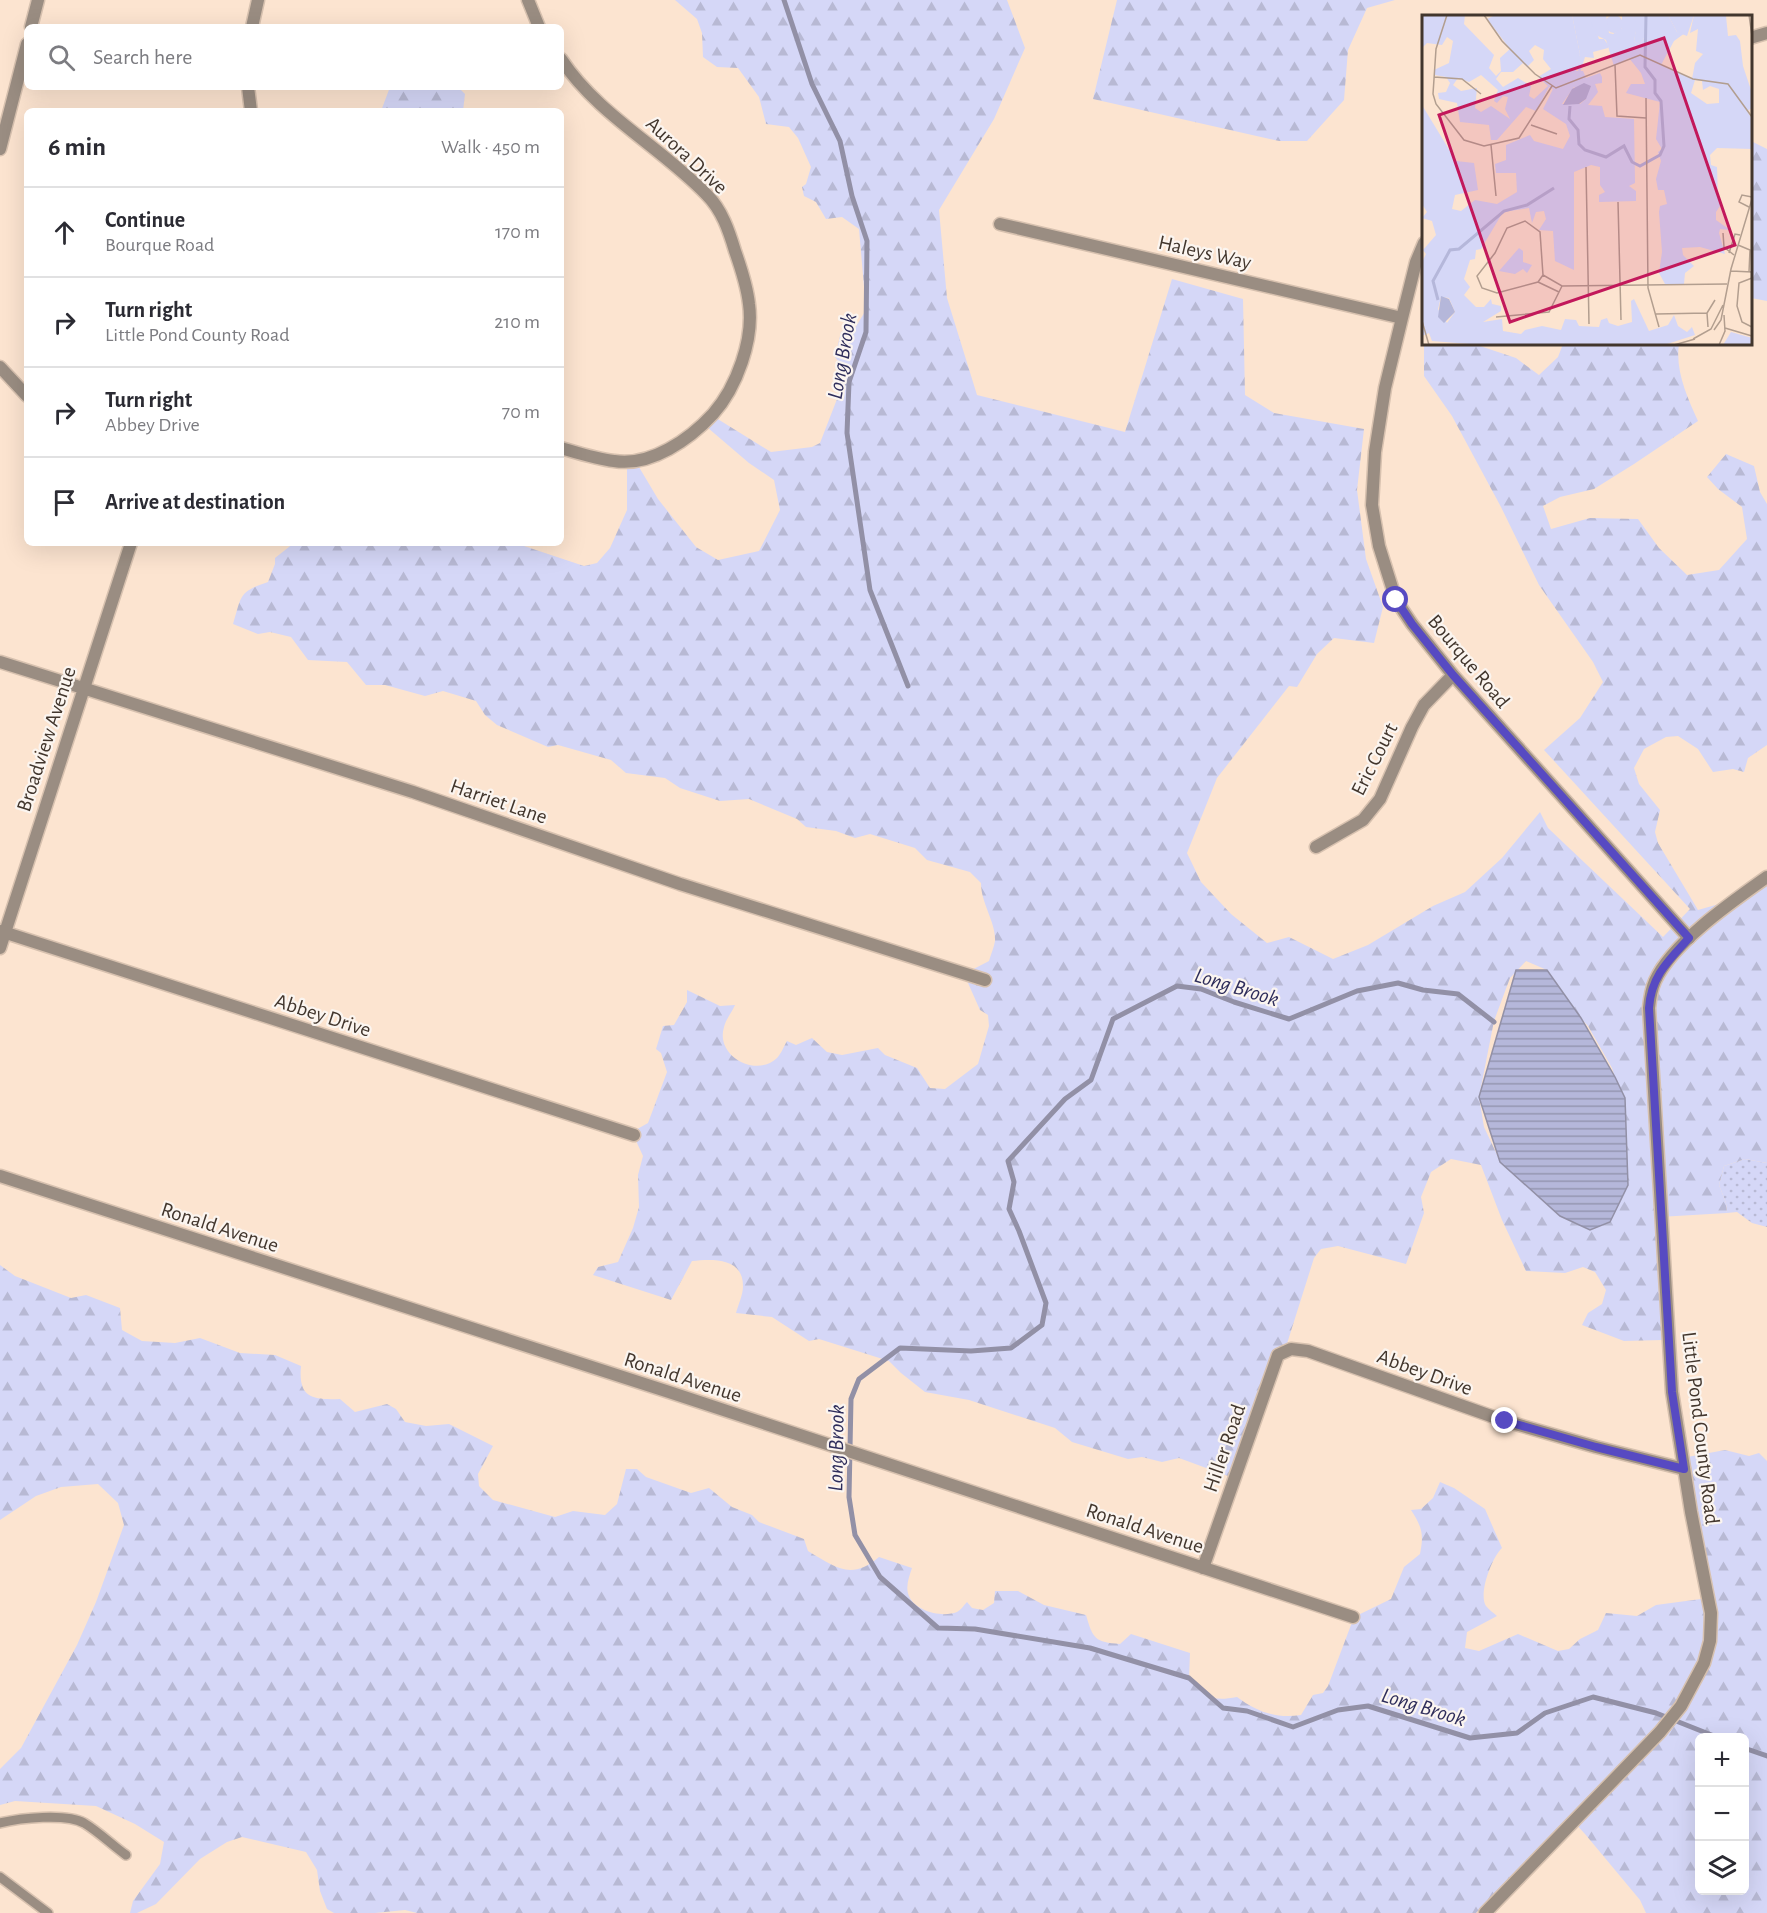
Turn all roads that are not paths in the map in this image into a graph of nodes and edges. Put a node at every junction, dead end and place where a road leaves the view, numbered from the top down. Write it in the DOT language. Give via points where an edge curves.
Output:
graph roads {
  1 [pos="38,0"];
  2 [pos="258,0"];
  3 [pos="528,0"];
  4 [pos="32,24"];
  5 [pos="253,24"];
  6 [pos="539,24"];
  7 [pos="1767,33"];
  8 [pos="1752,37"];
  9 [pos="24,56"];
  10 [pos="564,62"];
  11 [pos="248,90"];
  12 [pos="251,108"];
  13 [pos="0,149"];
  14 [pos="1000,224"];
  15 [pos="1422,248"];
  16 [pos="1402,318"];
  17 [pos="0,367"];
  18 [pos="24,393"];
  19 [pos="564,449"];
  20 [pos="130,546"];
  21 [pos="0,662"];
  22 [pos="1453,675"];
  23 [pos="83,688"];
  24 [pos="1316,847"];
  25 [pos="1767,877"];
  26 [pos="2,932"];
  27 [pos="1689,938"];
  28 [pos="0,948"];
  29 [pos="985,980"];
  30 [pos="634,1135"];
  31 [pos="0,1176"];
  32 [pos="1291,1349"];
  33 [pos="1684,1469"];
  34 [pos="1203,1568"];
  35 [pos="1353,1617"];
  36 [pos="0,1823"];
  37 [pos="126,1855"];
  38 [pos="0,1877"];
  39 [pos="48,1913"];
  40 [pos="1485,1913"];
  1 -- 4 [label="street"];
  2 -- 5 [label="street"];
  3 -- 6 [label="street"];
  7 -- 8 [label="street"];
  9 -- 13 [label="street"];
  10 -- 19 [label="street, Aurora Drive" via="600,103 710,197 727,224 750,306 748,344 737,375 716,411 697,431 664,451 628,462"];
  11 -- 12 [label="street"];
  14 -- 16 [label="street, Haleys Way"];
  15 -- 16 [label="street, Bourque Road"];
  16 -- 22 [label="street, Bourque Road" via="1385,388 1371,505 1396,600"];
  17 -- 18 [label="street"];
  20 -- 23 [label="street, Broadview Avenue"];
  21 -- 23 [label="street, Harriet Lane"];
  22 -- 24 [label="street, Eric Court" via="1424,705 1380,799 1362,820"];
  22 -- 27 [label="street, Bourque Road"];
  23 -- 26 [label="street, Broadview Avenue"];
  23 -- 29 [label="street, Harriet Lane"];
  25 -- 27 [label="street, Little Pond County Road"];
  26 -- 28 [label="street, Broadview Avenue"];
  26 -- 30 [label="street, Abbey Drive"];
  27 -- 33 [label="street, Little Pond County Road" via="1656,978 1649,1008 1672,1392"];
  31 -- 34 [label="street, Ronald Avenue"];
  32 -- 33 [label="street, Abbey Drive" via="1308,1351 1505,1421"];
  32 -- 34 [label="street, Hiller Road" via="1278,1355"];
  33 -- 40 [label="street, Little Pond County Road" via="1711,1612 1704,1663 1681,1706 1660,1732"];
  34 -- 35 [label="street, Ronald Avenue"];
  36 -- 37 [label="lane" via="62,1818 83,1822"];
  38 -- 39 [label="lane"];
}
